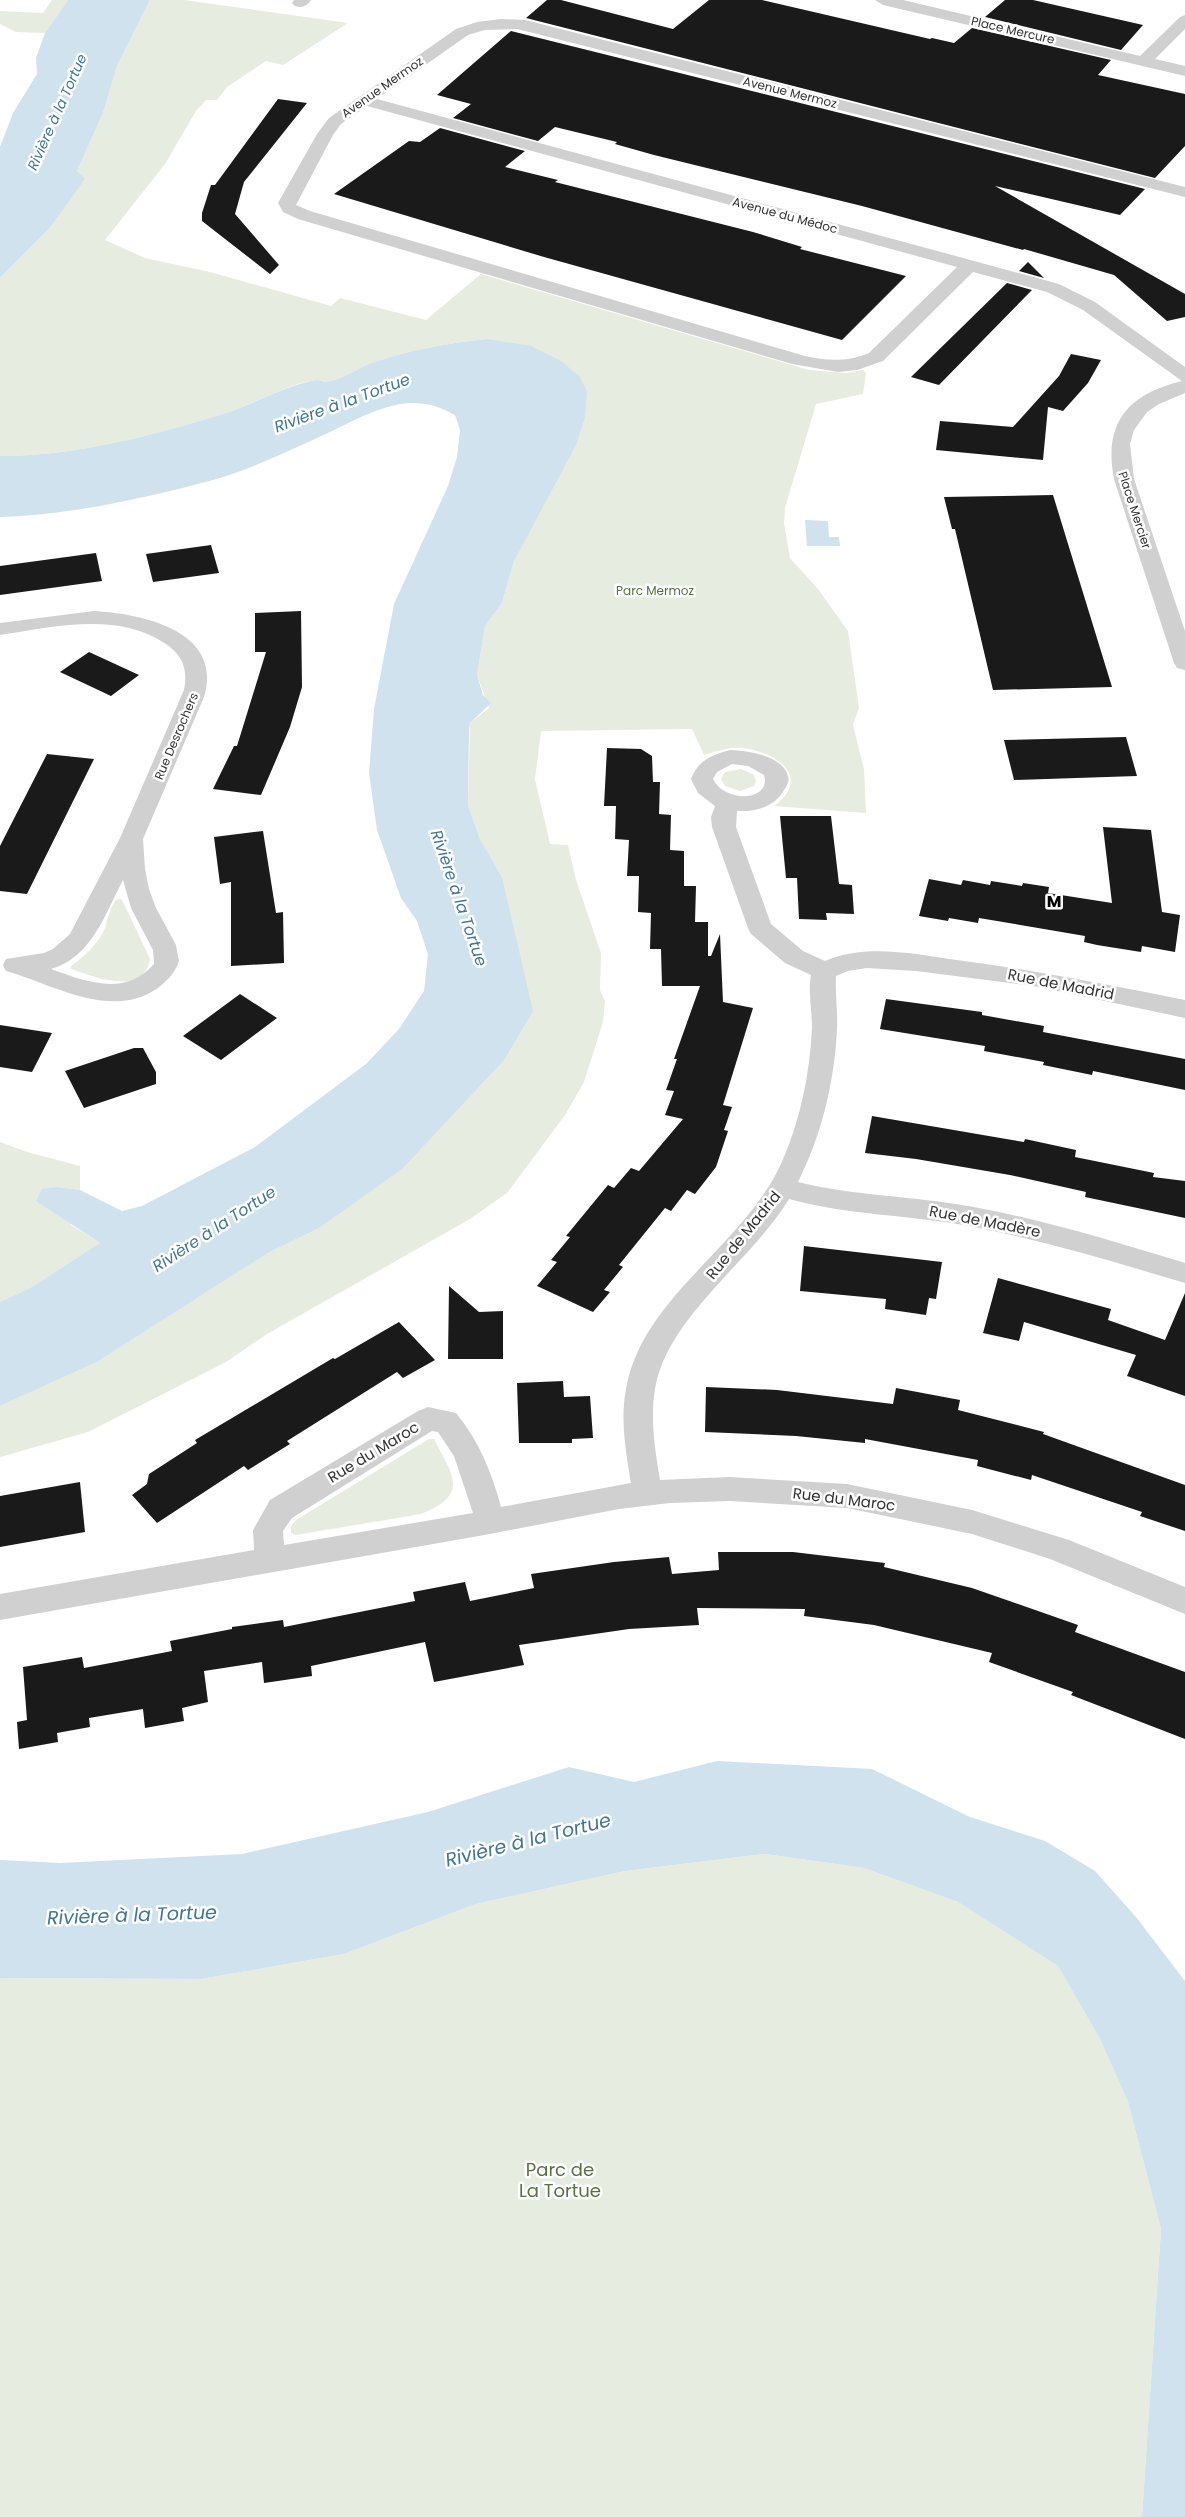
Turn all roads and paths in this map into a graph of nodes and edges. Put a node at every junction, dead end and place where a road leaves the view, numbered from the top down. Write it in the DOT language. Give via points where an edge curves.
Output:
graph roads {
  1 [pos="883,0"];
  2 [pos="1185,20"];
  3 [pos="1144,61"];
  4 [pos="1185,70"];
  5 [pos="362,100"];
  6 [pos="1185,192"];
  7 [pos="970,265"];
  8 [pos="1185,376"];
  9 [pos="1185,386"];
  10 [pos="0,629"];
  11 [pos="1185,663"];
  12 [pos="728,802"];
  13 [pos="132,838"];
  14 [pos="7,963"];
  15 [pos="825,971"];
  16 [pos="1185,1009"];
  17 [pos="782,1187"];
  18 [pos="1185,1273"];
  19 [pos="647,1492"];
  20 [pos="490,1522"];
  21 [pos="270,1561"];
  22 [pos="1185,1601"];
  23 [pos="0,1607"];
  1 -- 3 [label="street, Place Mercure"];
  2 -- 3 [label="street"];
  3 -- 4 [label="street, Place Mercure"];
  5 -- 6 [label="street, Avenue Mermoz" via="462,32 480,25 516,24"];
  5 -- 7 [label="street, Avenue du Médoc"];
  5 -- 7 [label="street, Avenue Mermoz" via="335,121 325,134 287,203 296,212 799,360 843,366 876,357"];
  7 -- 8 [label="street, Avenue du Médoc" via="1066,293"];
  9 -- 11 [label="street, Place Mercier" via="1164,395 1132,416 1123,427 1118,452"];
  10 -- 13 [label="street, Rue Desrochers" via="90,618 125,620 154,627 172,636 194,658 198,684"];
  12 -- 15 [label="street" via="723,817 724,827 760,928 794,957"];
  13 -- 14 [label="street, Rue Desrochers" via="80,939 50,962"];
  13 -- 14 [label="street, Rue Desrochers" via="132,874 167,956 165,968 154,980 123,993 106,993"];
  15 -- 16 [label="street, Rue de Madrid" via="843,963 867,960 925,964 1034,978"];
  15 -- 17 [label="street, Rue de Madrid" via="825,1033 818,1082 796,1157"];
  17 -- 18 [label="street, Rue de Madère" via="813,1196 940,1211 1011,1225"];
  17 -- 19 [label="street, Rue de Madrid" via="732,1252 670,1320 650,1356 643,1376 638,1419"];
  19 -- 20 [label="street, Rue du Maroc"];
  19 -- 22 [label="street, Rue du Maroc" via="730,1489 808,1493 846,1496 931,1512 1058,1549"];
  20 -- 21 [label="street, Rue du Maroc"];
  20 -- 21 [label="street, Rue du Maroc" via="479,1483 457,1436 446,1421 428,1419 281,1509 268,1530"];
  21 -- 23 [label="street, Rue du Maroc"];
}
